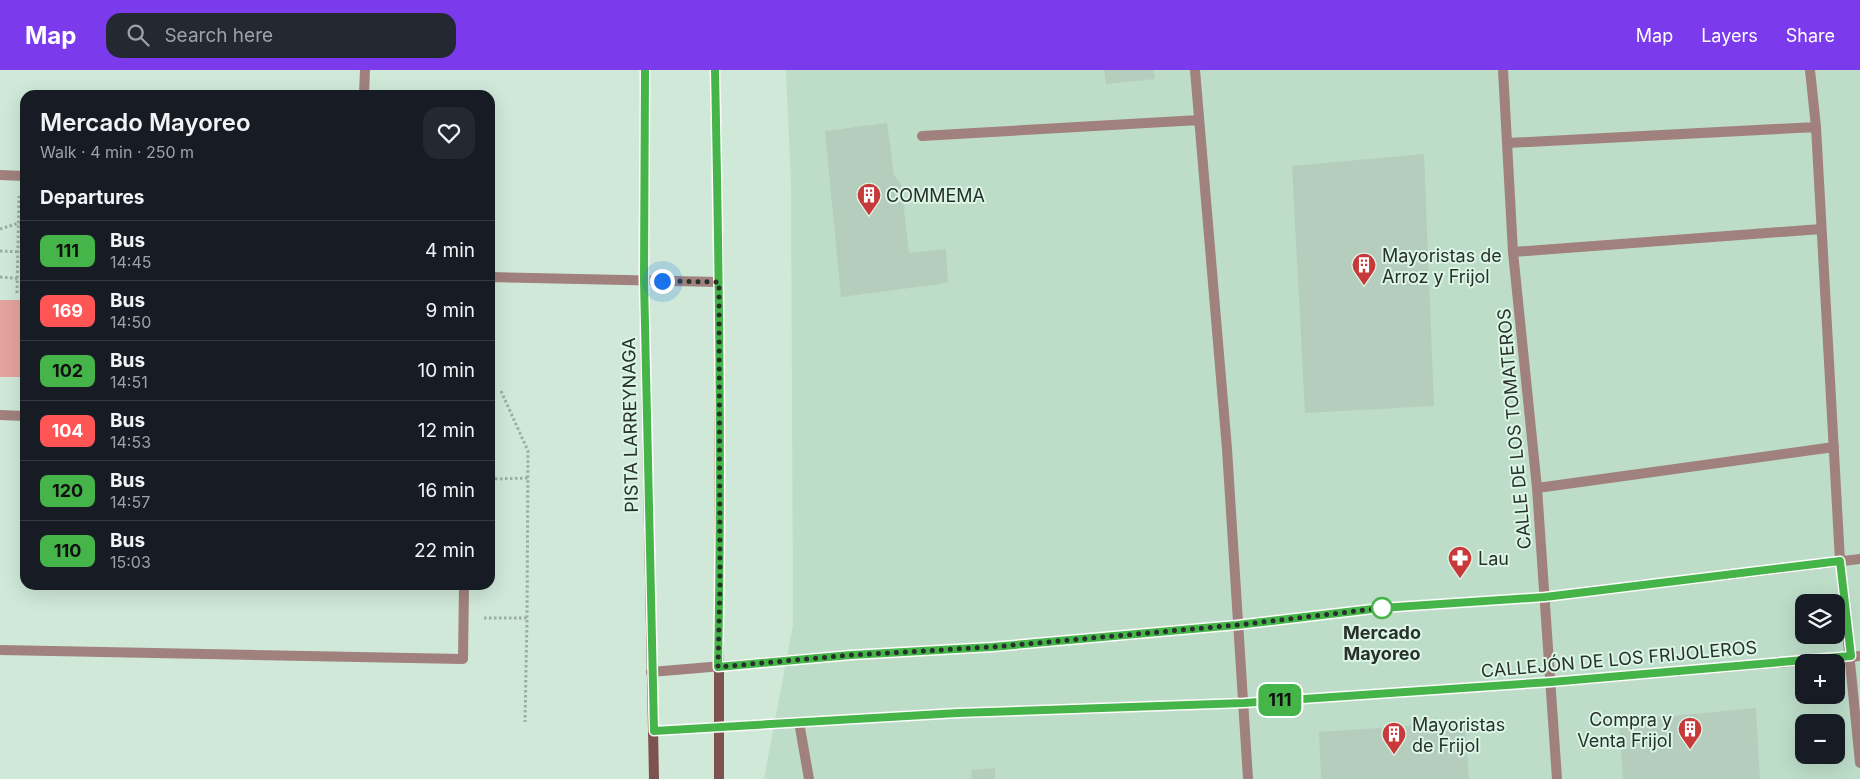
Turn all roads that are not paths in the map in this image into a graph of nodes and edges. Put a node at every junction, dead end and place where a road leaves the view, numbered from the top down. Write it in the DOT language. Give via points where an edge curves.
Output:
graph roads {
  1 [pos="364,70"];
  2 [pos="645,70"];
  3 [pos="715,70"];
  4 [pos="1196,70"];
  5 [pos="1503,70"];
  6 [pos="1810,70"];
  7 [pos="364,90"];
  8 [pos="1199,120"];
  9 [pos="1816,127"];
  10 [pos="922,136"];
  11 [pos="1508,143"];
  12 [pos="0,175"];
  13 [pos="20,176"];
  14 [pos="1821,229"];
  15 [pos="1513,252"];
  16 [pos="495,277"];
  17 [pos="644,280"];
  18 [pos="719,282"];
  19 [pos="0,415"];
  20 [pos="20,416"];
  21 [pos="1834,447"];
  22 [pos="1537,488"];
  23 [pos="1860,559"];
  24 [pos="1840,561"];
  25 [pos="464,590"];
  26 [pos="1545,597"];
  27 [pos="1237,625"];
  28 [pos="0,650"];
  29 [pos="1855,656"];
  30 [pos="718,667"];
  31 [pos="651,672"];
  32 [pos="1551,682"];
  33 [pos="1244,703"];
  34 [pos="799,722"];
  35 [pos="719,727"];
  36 [pos="654,731"];
  37 [pos="1860,763"];
  38 [pos="654,779"];
  39 [pos="719,779"];
  40 [pos="808,779"];
  41 [pos="1248,779"];
  42 [pos="1557,779"];
  1 -- 7 [label="lane"];
  2 -- 17 [label="main road, PISTA LARREYNAGA"];
  3 -- 18 [label="main road"];
  4 -- 8 [label="lane"];
  5 -- 11 [label="lane, CALLE DE LOS TOMATEROS"];
  6 -- 9 [label="lane"];
  8 -- 10 [label="lane"];
  8 -- 27 [label="lane" via="1227,450"];
  9 -- 11 [label="lane"];
  9 -- 14 [label="lane"];
  11 -- 15 [label="lane, CALLE DE LOS TOMATEROS"];
  12 -- 13 [label="lane"];
  14 -- 15 [label="lane"];
  14 -- 21 [label="lane"];
  15 -- 22 [label="lane, CALLE DE LOS TOMATEROS"];
  16 -- 17 [label="lane"];
  17 -- 18 [label="lane"];
  17 -- 31 [label="main road, PISTA LARREYNAGA"];
  18 -- 30 [label="main road"];
  19 -- 20 [label="lane"];
  21 -- 22 [label="lane"];
  21 -- 24 [label="lane"];
  22 -- 26 [label="lane, CALLE DE LOS TOMATEROS"];
  23 -- 24 [label="lane"];
  24 -- 26 [label="lane"];
  24 -- 29 [label="lane"];
  25 -- 28 [label="lane" via="463,659"];
  26 -- 27 [label="lane" via="1381,608"];
  26 -- 32 [label="lane, CALLE DE LOS TOMATEROS"];
  27 -- 30 [label="lane"];
  27 -- 33 [label="lane"];
  29 -- 32 [label="lane, CALLEJÓN DE LOS FRIJOLEROS"];
  29 -- 37 [label="lane"];
  30 -- 31 [label="lane"];
  30 -- 35 [label="main road"];
  31 -- 36 [label="main road, PISTA LARREYNAGA"];
  32 -- 33 [label="lane, CALLEJÓN DE LOS FRIJOLEROS"];
  32 -- 42 [label="lane, CALLE DE LOS TOMATEROS"];
  33 -- 34 [label="lane, CALLEJÓN DE LOS FRIJOLEROS"];
  33 -- 41 [label="lane"];
  34 -- 35 [label="lane, CALLEJÓN DE LOS FRIJOLEROS"];
  34 -- 40 [label="lane"];
  35 -- 36 [label="lane, CALLEJÓN DE LOS FRIJOLEROS"];
  35 -- 39 [label="main road"];
  36 -- 38 [label="main road, PISTA LARREYNAGA"];
}
